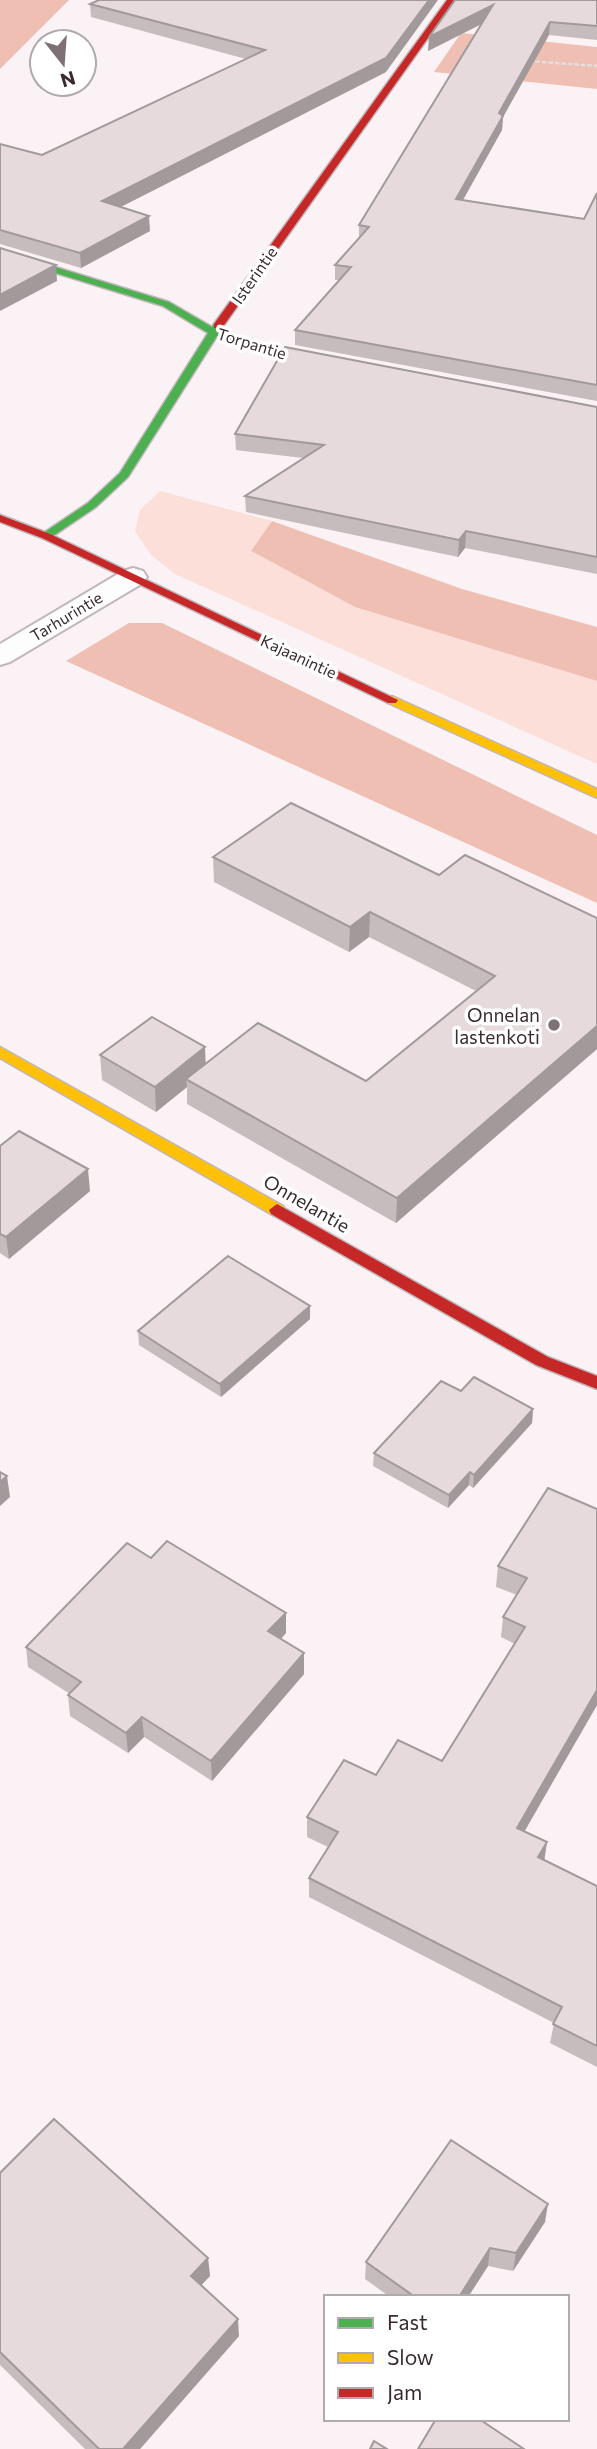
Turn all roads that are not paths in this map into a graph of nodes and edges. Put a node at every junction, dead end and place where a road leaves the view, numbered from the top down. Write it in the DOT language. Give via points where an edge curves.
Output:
graph roads {
  1 [pos="451,0"];
  2 [pos="0,253"];
  3 [pos="213,332"];
  4 [pos="346,364"];
  5 [pos="0,518"];
  6 [pos="46,536"];
  7 [pos="133,577"];
  8 [pos="0,656"];
  9 [pos="597,794"];
  10 [pos="0,1052"];
  11 [pos="597,1383"];
  1 -- 3 [label="street, Isterintie"];
  2 -- 3 [label="street, Torpantie" via="166,304"];
  3 -- 4 [label="street, Torpantie" via="296,356"];
  3 -- 6 [label="street, Isterintie" via="124,475 92,505"];
  5 -- 6 [label="street, Kajaanintie"];
  6 -- 7 [label="street, Kajaanintie"];
  7 -- 8 [label="street, Tarhurintie"];
  7 -- 9 [label="street, Kajaanintie"];
  10 -- 11 [label="street, Onnelantie" via="542,1361"];
}
